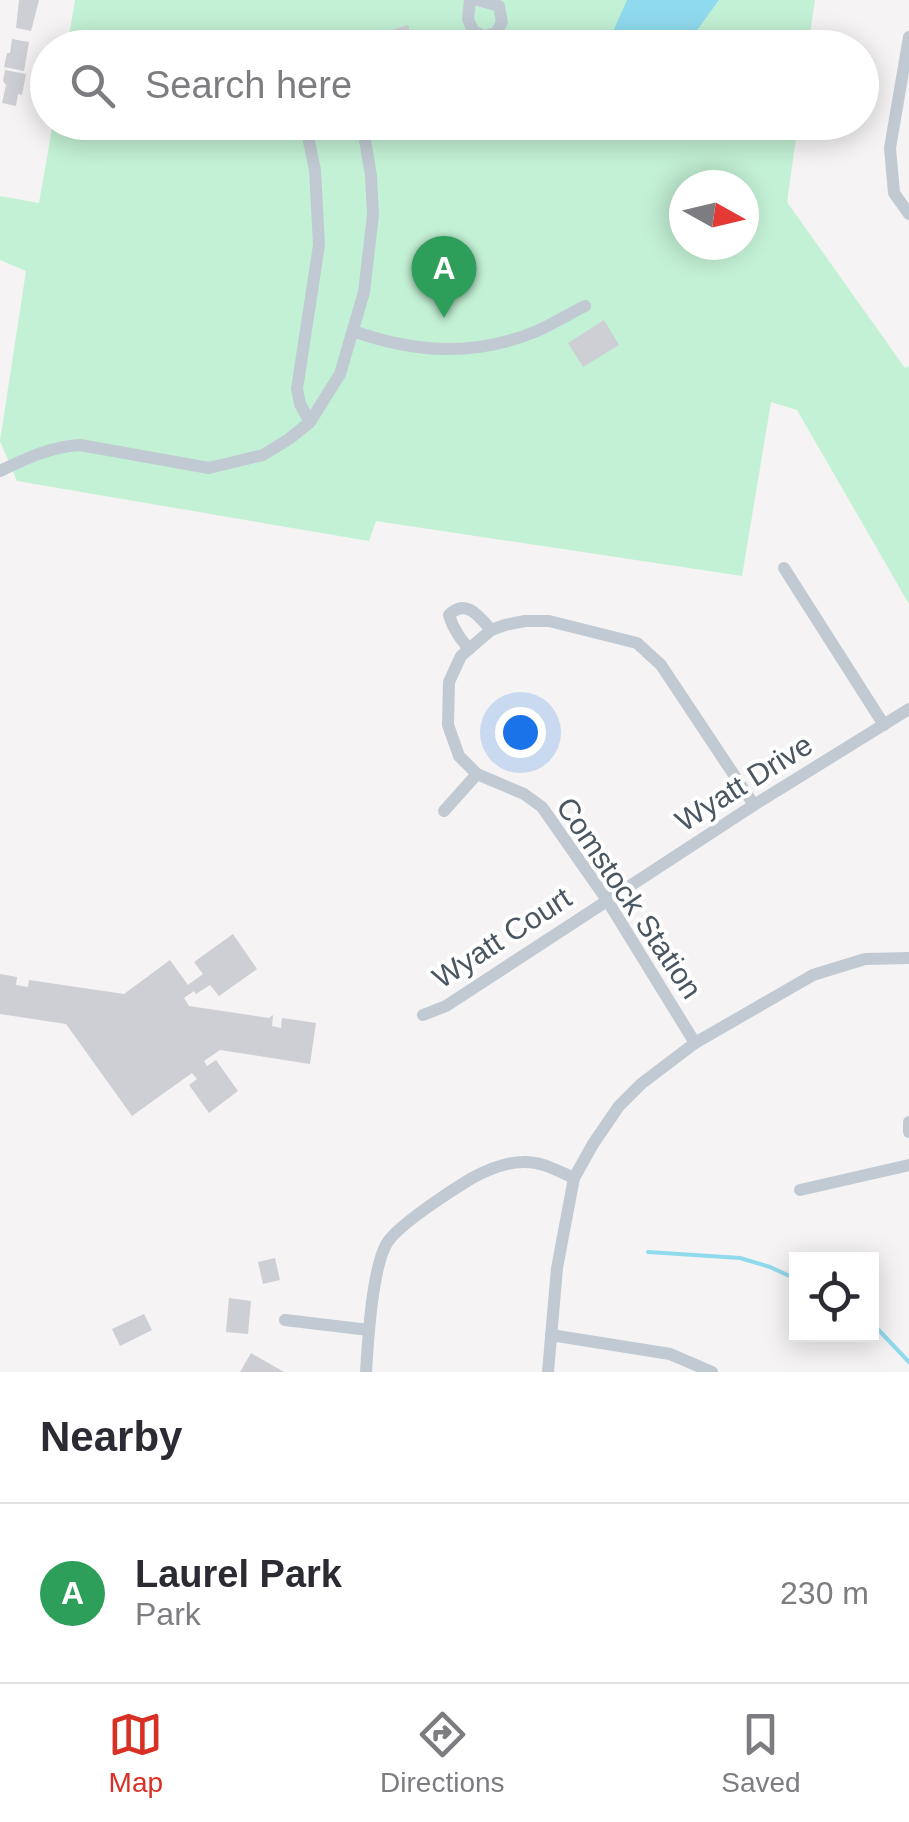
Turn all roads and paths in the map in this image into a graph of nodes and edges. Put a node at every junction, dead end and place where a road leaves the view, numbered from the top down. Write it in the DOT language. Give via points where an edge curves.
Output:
graph roads {
  1 [pos="470,0"];
  2 [pos="478,0"];
  3 [pos="473,30"];
  4 [pos="498,30"];
  5 [pos="909,38"];
  6 [pos="908,53"];
  7 [pos="309,140"];
  8 [pos="364,140"];
  9 [pos="909,214"];
  10 [pos="585,306"];
  11 [pos="353,331"];
  12 [pos="310,422"];
  13 [pos="0,470"];
  14 [pos="784,568"];
  15 [pos="490,630"];
  16 [pos="469,650"];
  17 [pos="909,709"];
  18 [pos="884,726"];
  19 [pos="478,774"];
  20 [pos="754,805"];
  21 [pos="444,811"];
  22 [pos="606,900"];
  23 [pos="909,958"];
  24 [pos="423,1015"];
  25 [pos="695,1043"];
  26 [pos="909,1122"];
  27 [pos="909,1132"];
  28 [pos="909,1165"];
  29 [pos="574,1178"];
  30 [pos="800,1190"];
  31 [pos="285,1320"];
  32 [pos="369,1330"];
  33 [pos="551,1335"];
  34 [pos="366,1372"];
  35 [pos="548,1372"];
  36 [pos="712,1372"];
  1 -- 3 [label="street"];
  2 -- 4 [label="street" via="499,6"];
  5 -- 6 [label="street"];
  6 -- 9 [label="street" via="890,148 894,193"];
  7 -- 12 [label="street" via="319,245 296,389"];
  8 -- 11 [label="street" via="373,216"];
  10 -- 11 [label="street" via="535,332 482,348 447,351"];
  11 -- 12 [label="street" via="340,374"];
  12 -- 13 [label="street" via="263,455 209,468 80,445 42,451"];
  14 -- 18 [label="street"];
  15 -- 16 [label="street"];
  15 -- 16 [label="street" via="471,609 456,608 451,622"];
  15 -- 20 [label="street" via="549,621 636,644 662,665"];
  16 -- 19 [label="street" via="449,682 448,724 459,756"];
  17 -- 18 [label="street, Wyatt Drive"];
  18 -- 20 [label="street, Wyatt Drive"];
  19 -- 21 [label="street"];
  19 -- 22 [label="street, Comstock Station" via="542,807"];
  20 -- 22 [label="street, Wyatt Drive"];
  22 -- 24 [label="street, Wyatt Court"];
  22 -- 25 [label="street, Comstock Station"];
  23 -- 25 [label="street" via="865,959 813,974"];
  25 -- 29 [label="street" via="620,1106"];
  26 -- 27 [label="street"];
  28 -- 30 [label="street"];
  29 -- 32 [label="street" via="539,1163 510,1163 472,1178 400,1228 380,1260"];
  29 -- 33 [label="street"];
  31 -- 32 [label="street"];
  32 -- 34 [label="street"];
  33 -- 35 [label="street"];
  33 -- 36 [label="street" via="670,1354"];
}
